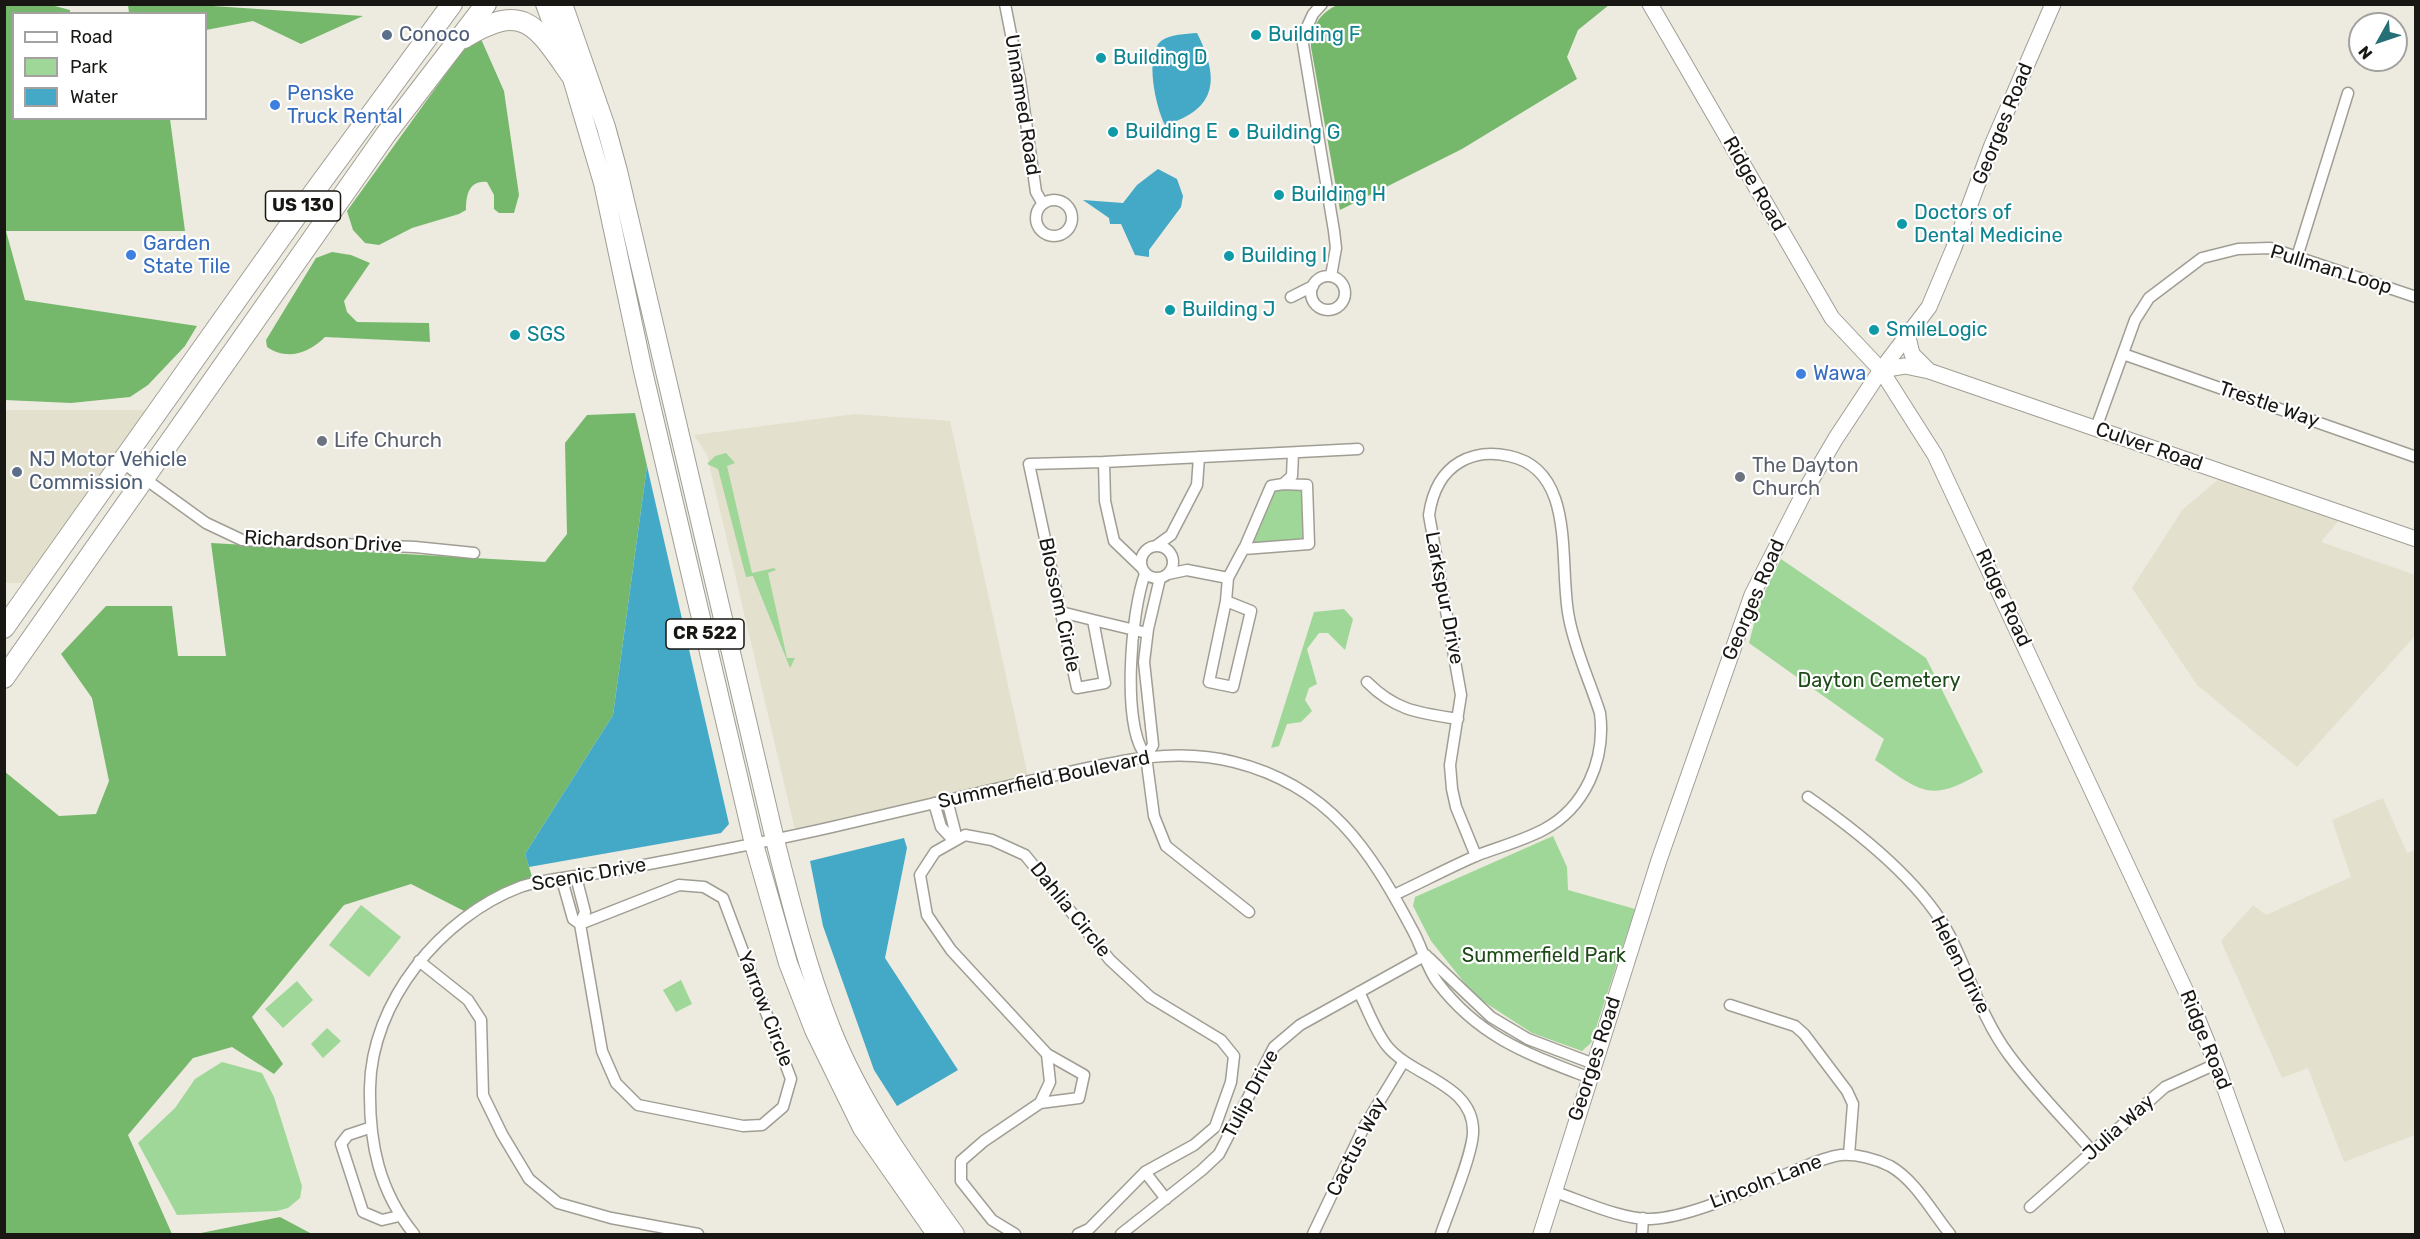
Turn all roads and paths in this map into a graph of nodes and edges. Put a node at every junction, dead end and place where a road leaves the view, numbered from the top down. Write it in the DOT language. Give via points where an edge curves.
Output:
graph roads {
  1 [pos="452,4"];
  2 [pos="486,4"];
  3 [pos="545,4"];
  4 [pos="563,4"];
  5 [pos="1005,4"];
  6 [pos="1322,4"];
  7 [pos="1650,4"];
  8 [pos="2053,4"];
  9 [pos="454,45"];
  10 [pos="571,75"];
  11 [pos="2348,93"];
  12 [pos="1043,204"];
  13 [pos="2297,257"];
  14 [pos="1331,276"];
  15 [pos="1313,286"];
  16 [pos="1291,297"];
  17 [pos="2415,297"];
  18 [pos="1908,337"];
  19 [pos="2122,354"];
  20 [pos="1881,370"];
  21 [pos="1929,371"];
  22 [pos="2096,428"];
  23 [pos="1358,449"];
  24 [pos="1293,453"];
  25 [pos="1199,457"];
  26 [pos="2415,457"];
  27 [pos="1104,462"];
  28 [pos="123,463"];
  29 [pos="145,479"];
  30 [pos="1284,484"];
  31 [pos="1172,535"];
  32 [pos="2415,539"];
  33 [pos="1156,546"];
  34 [pos="1244,548"];
  35 [pos="1144,552"];
  36 [pos="474,553"];
  37 [pos="1126,553"];
  38 [pos="1172,556"];
  39 [pos="1187,570"];
  40 [pos="1143,571"];
  41 [pos="1164,576"];
  42 [pos="1228,578"];
  43 [pos="1226,601"];
  44 [pos="1061,612"];
  45 [pos="1093,620"];
  46 [pos="4,628"];
  47 [pos="1134,629"];
  48 [pos="1147,633"];
  49 [pos="4,678"];
  50 [pos="1366,682"];
  51 [pos="1458,719"];
  52 [pos="1146,756"];
  53 [pos="1808,797"];
  54 [pos="947,800"];
  55 [pos="934,803"];
  56 [pos="775,840"];
  57 [pos="954,841"];
  58 [pos="754,844"];
  59 [pos="1476,856"];
  60 [pos="576,877"];
  61 [pos="562,880"];
  62 [pos="1394,895"];
  63 [pos="1249,912"];
  64 [pos="580,924"];
  65 [pos="1426,955"];
  66 [pos="419,961"];
  67 [pos="1359,992"];
  68 [pos="1731,1005"];
  69 [pos="1047,1054"];
  70 [pos="1404,1061"];
  71 [pos="2217,1064"];
  72 [pos="1592,1071"];
  73 [pos="1040,1103"];
  74 [pos="369,1128"];
  75 [pos="2092,1152"];
  76 [pos="1849,1155"];
  77 [pos="1145,1172"];
  78 [pos="1555,1192"];
  79 [pos="1166,1199"];
  80 [pos="2030,1207"];
  81 [pos="399,1216"];
  82 [pos="1643,1218"];
  83 [pos="414,1234"];
  84 [pos="698,1234"];
  85 [pos="936,1234"];
  86 [pos="955,1234"];
  87 [pos="1015,1234"];
  88 [pos="1078,1234"];
  89 [pos="1121,1234"];
  90 [pos="1313,1234"];
  91 [pos="1441,1234"];
  92 [pos="1541,1234"];
  93 [pos="1642,1234"];
  94 [pos="1950,1234"];
  95 [pos="2277,1234"];
  1 -- 28 [label="highway, US 130" via="292,222"];
  2 -- 9 [label="highway, US 130"];
  3 -- 10 [label="main road, CR 522"];
  4 -- 56 [label="main road, CR 522" via="618,171"];
  5 -- 12 [label="street, Unnamed Road" via="1036,192"];
  6 -- 14 [label="street" via="1302,38 1334,231 1336,248"];
  7 -- 20 [label="street, Ridge Road" via="1832,318"];
  8 -- 18 [label="street, Georges Road" via="1992,145 1931,302"];
  9 -- 10 [label="highway" via="494,22 505,18 522,20 549,44"];
  9 -- 29 [label="highway, US 130" via="386,134"];
  10 -- 58 [label="main road, CR 522" via="603,183"];
  11 -- 13 [label="street"];
  13 -- 17 [label="street, Pullman Loop"];
  13 -- 19 [label="street, Pullman Loop" via="2270,248 2238,249 2202,258 2149,298 2134,320"];
  14 -- 15 [label="street"];
  14 -- 15 [label="street" via="1341,282 1345,292 1338,307 1318,307 1313,299"];
  15 -- 16 [label="street"];
  18 -- 20 [label="street, Georges Road"];
  18 -- 21 [label="street" via="1911,353"];
  19 -- 22 [label="street, Pullman Loop"];
  19 -- 26 [label="street, Trestle Way"];
  20 -- 21 [label="street, Culver Road" via="1905,366"];
  20 -- 71 [label="street, Ridge Road" via="1935,455 1958,500"];
  20 -- 72 [label="street, Georges Road" via="1806,489 1752,595 1659,860"];
  21 -- 22 [label="street, Culver Road"];
  22 -- 32 [label="street, Culver Road"];
  23 -- 24 [label="street, Blossom Circle"];
  24 -- 25 [label="street, Blossom Circle"];
  24 -- 30 [label="street" via="1292,477"];
  25 -- 27 [label="street, Blossom Circle"];
  25 -- 31 [label="street" via="1197,485"];
  27 -- 37 [label="street" via="1105,501 1114,541"];
  27 -- 44 [label="street, Blossom Circle" via="1029,464"];
  28 -- 29 [label="street, Richardson Drive"];
  28 -- 46 [label="highway, US 130"];
  29 -- 36 [label="street, Richardson Drive" via="206,523 242,540"];
  29 -- 49 [label="highway, US 130"];
  30 -- 34 [label="street" via="1271,486"];
  30 -- 34 [label="street" via="1307,485 1309,544"];
  31 -- 33 [label="street"];
  31 -- 38 [label="street"];
  33 -- 35 [label="street"];
  33 -- 38 [label="street"];
  34 -- 42 [label="street"];
  35 -- 37 [label="street"];
  35 -- 40 [label="street"];
  37 -- 40 [label="street"];
  38 -- 39 [label="street"];
  38 -- 41 [label="street" via="1173,566"];
  39 -- 41 [label="street"];
  39 -- 42 [label="street"];
  40 -- 41 [label="street"];
  40 -- 47 [label="street"];
  41 -- 48 [label="street"];
  42 -- 43 [label="street"];
  43 -- 43 [label="street" via="1209,682 1233,687 1251,611"];
  44 -- 45 [label="street"];
  44 -- 45 [label="street, Blossom Circle" via="1077,688 1105,683"];
  45 -- 47 [label="street, Blossom Circle"];
  47 -- 48 [label="street, Blossom Circle"];
  47 -- 52 [label="street" via="1130,692 1138,746"];
  48 -- 52 [label="street" via="1144,662 1153,745"];
  50 -- 51 [label="street" via="1379,695 1406,710"];
  51 -- 59 [label="street, Larkspur Drive" via="1450,765 1452,789"];
  51 -- 59 [label="street, Larkspur Drive" via="1461,695 1431,539 1430,502 1451,468 1474,456 1501,454 1539,471 1555,496 1568,616 1602,728 1592,776 1570,810 1543,830"];
  52 -- 54 [label="street, Summerfield Boulevard"];
  52 -- 62 [label="street, Summerfield Boulevard" via="1173,754 1228,760 1297,787 1350,830 1370,854"];
  52 -- 63 [label="street" via="1154,816 1166,846"];
  53 -- 75 [label="street, Helen Drive" via="1857,831 1936,913 2009,1055"];
  54 -- 55 [label="street, Summerfield Boulevard"];
  54 -- 57 [label="street"];
  55 -- 56 [label="street, Summerfield Boulevard"];
  55 -- 57 [label="street" via="941,827"];
  56 -- 58 [label="street, Summerfield Boulevard"];
  56 -- 86 [label="main road, CR 522" via="831,1029 904,1164"];
  57 -- 69 [label="street" via="935,852 920,875 927,915 951,950"];
  57 -- 77 [label="street, Dahlia Circle" via="965,835 992,840 1025,855 1110,960 1150,997 1221,1040 1234,1056 1232,1082 1215,1127 1194,1145"];
  58 -- 60 [label="street, Scenic Drive"];
  58 -- 85 [label="main road, CR 522" via="788,963 814,1030 862,1128"];
  59 -- 62 [label="street, Larkspur Drive"];
  60 -- 61 [label="street, Scenic Drive"];
  60 -- 64 [label="street, Yarrow Circle" via="585,912"];
  61 -- 64 [label="street, Yarrow Circle" via="573,919"];
  61 -- 66 [label="street, Scenic Drive" via="522,887 479,909"];
  62 -- 65 [label="street, Summerfield Boulevard"];
  64 -- 64 [label="street, Yarrow Circle" via="602,1051 616,1083 638,1105 742,1126 762,1125 783,1107 791,1078 723,898 704,887 679,885"];
  65 -- 67 [label="street, Tulip Drive"];
  65 -- 72 [label="street, Summerfield Boulevard" via="1435,980 1478,1026 1517,1049"];
  66 -- 74 [label="street, Scenic Drive" via="389,1009 370,1065"];
  66 -- 84 [label="street" via="468,999 481,1020 483,1095 529,1179 558,1203 611,1218"];
  67 -- 70 [label="street" via="1387,1046"];
  67 -- 79 [label="street, Tulip Drive" via="1300,1025 1274,1047 1219,1154"];
  68 -- 76 [label="street" via="1795,1026 1804,1034 1847,1090 1853,1104"];
  69 -- 73 [label="street" via="1050,1082"];
  69 -- 73 [label="street" via="1084,1075 1079,1098"];
  70 -- 90 [label="street, Cactus Way" via="1364,1126"];
  70 -- 91 [label="street" via="1458,1096 1473,1123 1473,1135"];
  71 -- 75 [label="street, Julia Way" via="2165,1087"];
  71 -- 95 [label="street, Ridge Road"];
  72 -- 78 [label="street, Georges Road"];
  73 -- 87 [label="street" via="961,1161 961,1181 992,1220"];
  74 -- 81 [label="street, Scenic Drive" via="386,1189"];
  74 -- 81 [label="street" via="348,1135 341,1144 363,1212 382,1220"];
  75 -- 80 [label="street, Julia Way"];
  76 -- 82 [label="street, Lincoln Lane" via="1811,1164 1679,1213"];
  76 -- 94 [label="street, Lincoln Lane" via="1890,1166 1904,1177"];
  77 -- 79 [label="street"];
  77 -- 88 [label="street, Dahlia Circle" via="1089,1229"];
  78 -- 82 [label="street, Lincoln Lane"];
  78 -- 92 [label="street, Georges Road"];
  79 -- 89 [label="street, Tulip Drive"];
  81 -- 83 [label="street, Scenic Drive"];
  82 -- 93 [label="street"];
}
